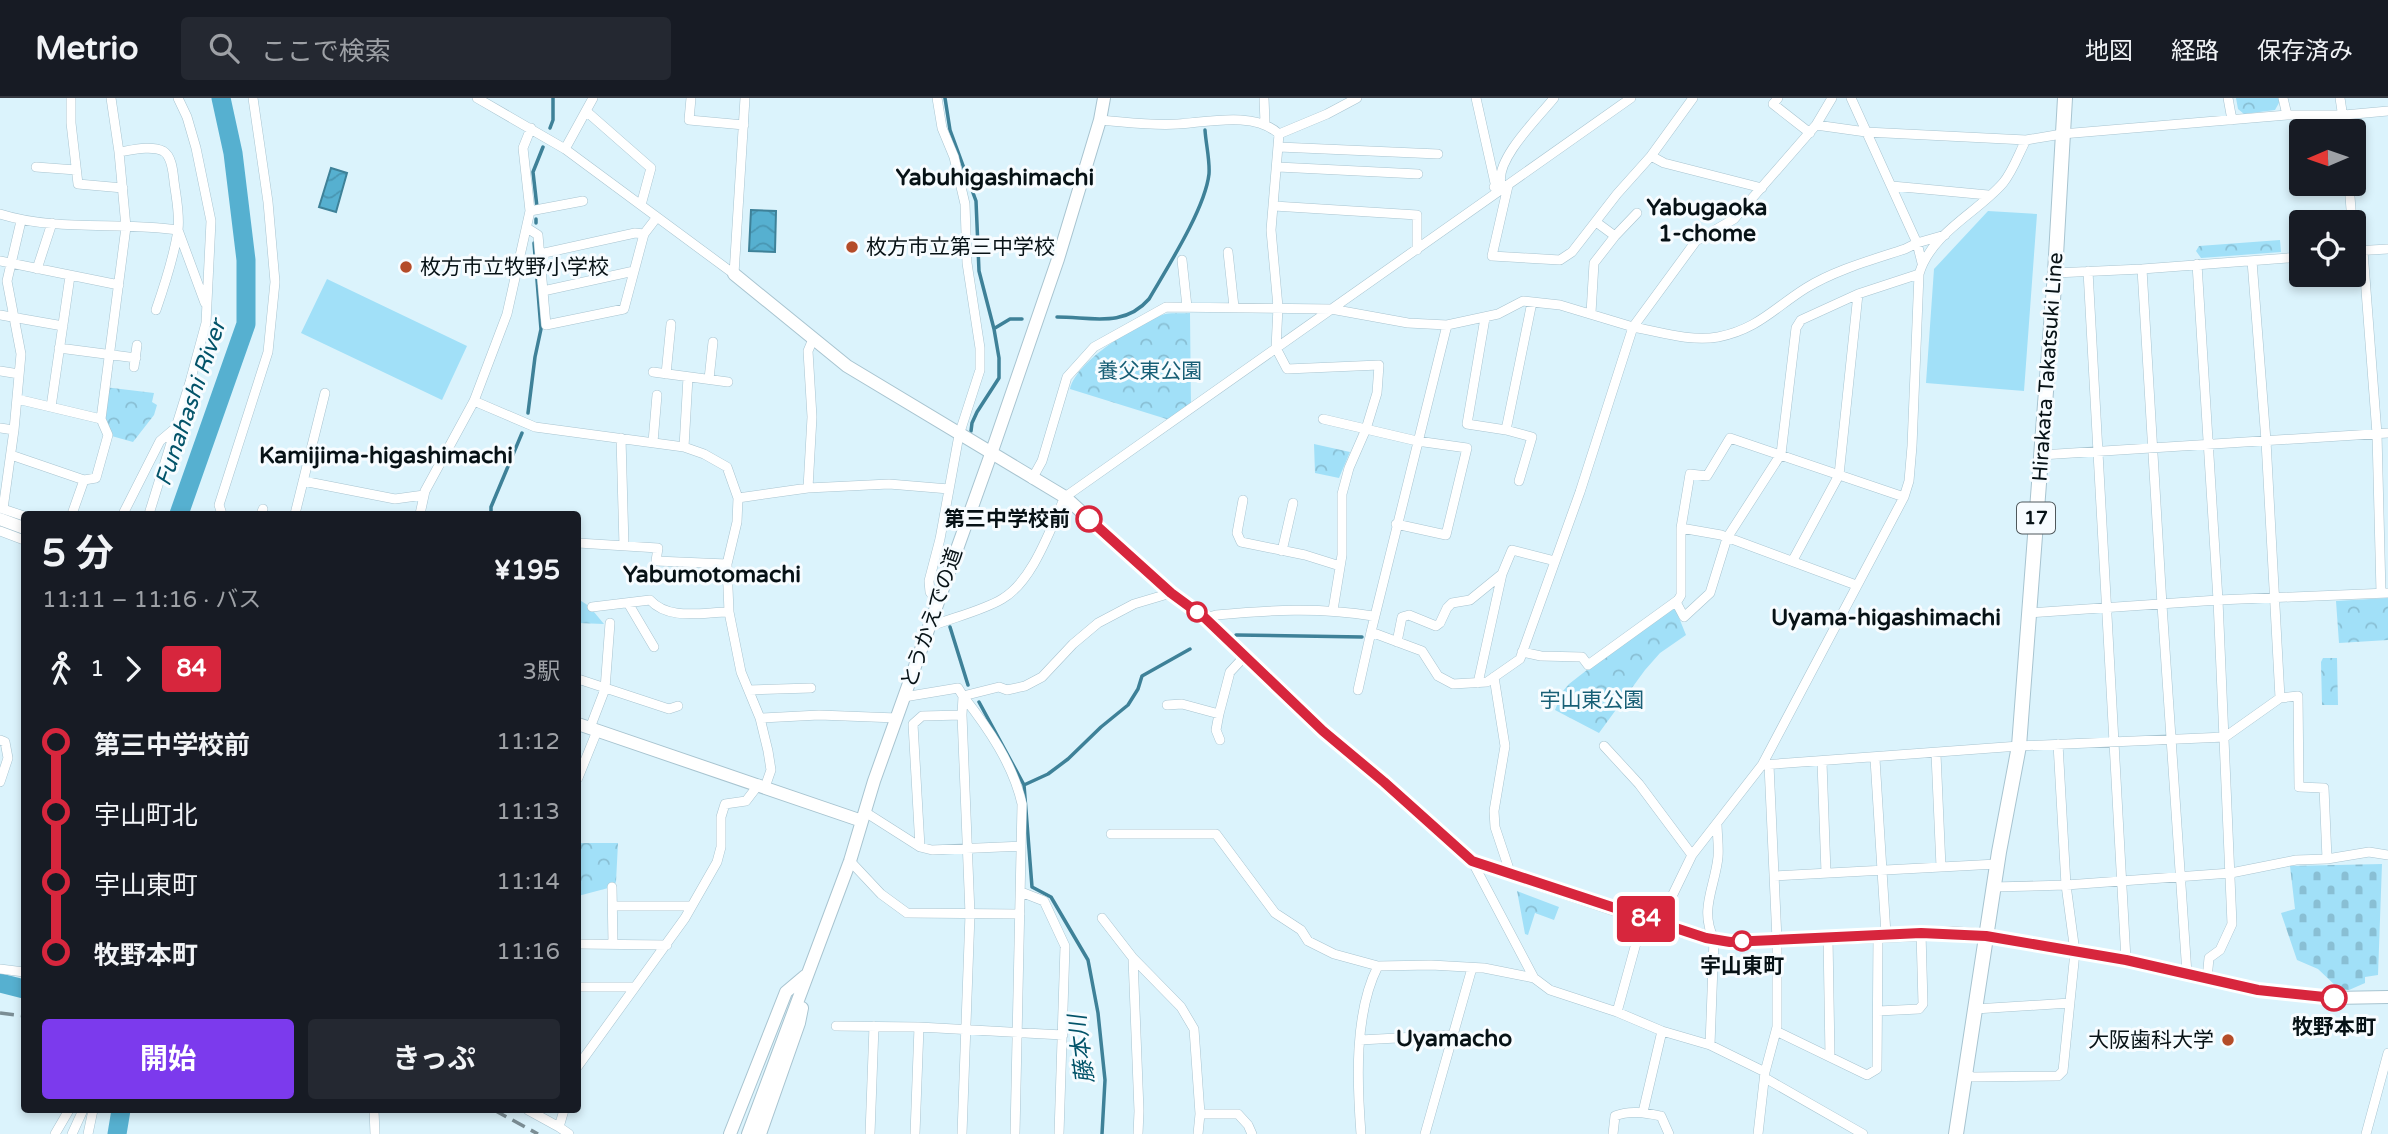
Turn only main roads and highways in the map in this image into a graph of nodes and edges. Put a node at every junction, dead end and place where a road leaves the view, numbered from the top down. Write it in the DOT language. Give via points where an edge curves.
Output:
graph roads {
  1 [pos="2065,98"];
  2 [pos="1955,1134"];
  1 -- 2 [label="main road, Hirakata Takatsuki Line / 17" via="2019,746"];
}
